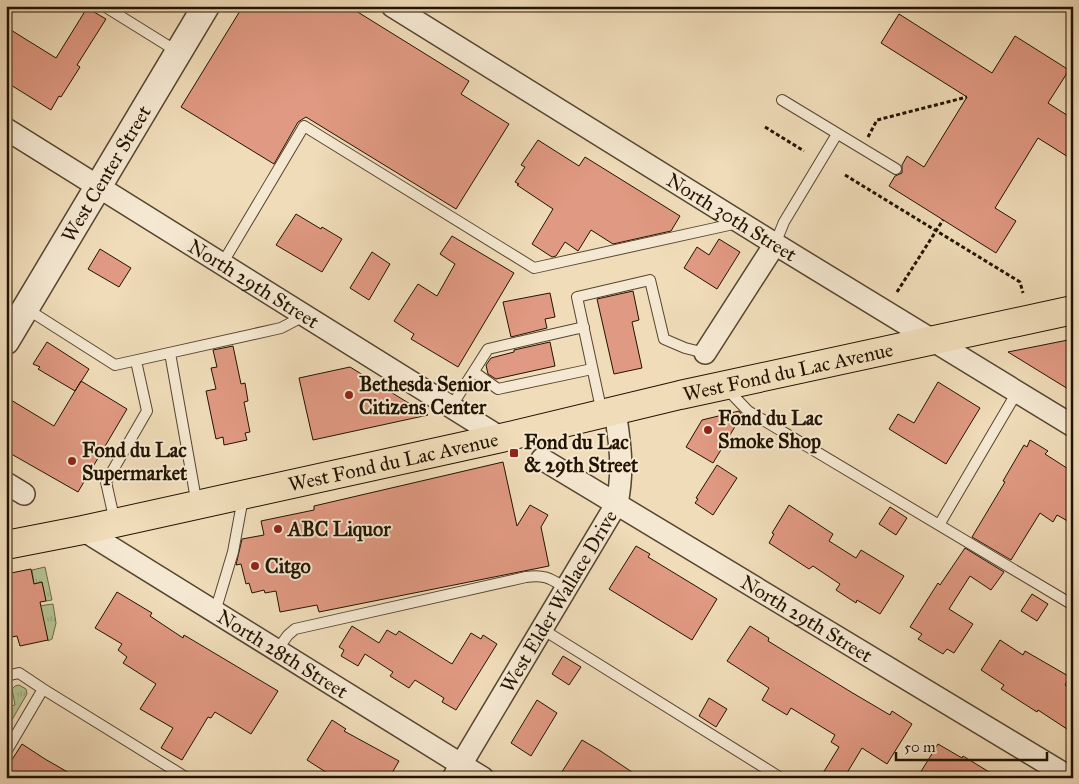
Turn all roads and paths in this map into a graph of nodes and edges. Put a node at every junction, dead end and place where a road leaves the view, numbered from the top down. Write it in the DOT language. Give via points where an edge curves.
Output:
graph roads {
  1 [pos="104,6"];
  2 [pos="206,6"];
  3 [pos="392,6"];
  4 [pos="178,53"];
  5 [pos="967,97"];
  6 [pos="782,100"];
  7 [pos="765,127"];
  8 [pos="6,129"];
  9 [pos="837,134"];
  10 [pos="861,149"];
  11 [pos="804,150"];
  12 [pos="896,169"];
  13 [pos="845,175"];
  14 [pos="98,187"];
  15 [pos="943,220"];
  16 [pos="740,223"];
  17 [pos="936,230"];
  18 [pos="775,244"];
  19 [pos="222,264"];
  20 [pos="897,292"];
  21 [pos="1022,293"];
  22 [pos="26,308"];
  23 [pos="1073,310"];
  24 [pos="305,315"];
  25 [pos="584,328"];
  26 [pos="932,340"];
  27 [pos="6,341"];
  28 [pos="170,353"];
  29 [pos="705,353"];
  30 [pos="136,361"];
  31 [pos="592,369"];
  32 [pos="474,372"];
  33 [pos="724,385"];
  34 [pos="1017,392"];
  35 [pos="451,406"];
  36 [pos="608,412"];
  37 [pos="1073,426"];
  38 [pos="501,438"];
  39 [pos="542,459"];
  40 [pos="244,494"];
  41 [pos="617,503"];
  42 [pos="197,505"];
  43 [pos="115,523"];
  44 [pos="938,525"];
  45 [pos="83,530"];
  46 [pos="6,545"];
  47 [pos="566,588"];
  48 [pos="1073,605"];
  49 [pos="215,612"];
  50 [pos="542,629"];
  51 [pos="277,650"];
  52 [pos="6,676"];
  53 [pos="43,689"];
  54 [pos="6,752"];
  55 [pos="457,771"];
  56 [pos="187,778"];
  57 [pos="483,778"];
  58 [pos="781,778"];
  59 [pos="1071,778"];
  1 -- 4 [label="lane"];
  2 -- 4 [label="street, West Center Street"];
  3 -- 16 [label="street, North 30th Street"];
  4 -- 14 [label="street, West Center Street"];
  5 -- 10 [label="path" via="877,120"];
  6 -- 9 [label="lane"];
  7 -- 11 [label="path"];
  8 -- 14 [label="street, North 29th Street"];
  9 -- 10 [label="lane"];
  9 -- 18 [label="lane" via="784,222"];
  10 -- 12 [label="lane"];
  13 -- 17 [label="path"];
  14 -- 19 [label="street, North 29th Street"];
  14 -- 22 [label="street, West Center Street"];
  15 -- 17 [label="path"];
  16 -- 18 [label="street, North 30th Street"];
  16 -- 19 [label="lane" via="534,268 304,126"];
  17 -- 20 [label="path"];
  17 -- 21 [label="path" via="1020,282"];
  18 -- 26 [label="street, North 30th Street"];
  18 -- 29 [label="street"];
  19 -- 24 [label="street, North 29th Street"];
  22 -- 27 [label="street, West Center Street"];
  22 -- 30 [label="lane" via="115,365"];
  23 -- 26 [label="main road, West Fond du Lac Avenue"];
  24 -- 28 [label="lane" via="281,328"];
  24 -- 35 [label="street, North 29th Street"];
  25 -- 29 [label="lane" via="577,298 650,280 664,339"];
  25 -- 31 [label="lane"];
  25 -- 32 [label="lane" via="488,349"];
  26 -- 33 [label="main road, West Fond du Lac Avenue"];
  26 -- 34 [label="street, North 30th Street"];
  28 -- 30 [label="lane"];
  28 -- 42 [label="lane"];
  30 -- 43 [label="lane" via="147,411 106,482"];
  31 -- 32 [label="lane" via="498,389"];
  31 -- 36 [label="lane"];
  32 -- 35 [label="lane"];
  33 -- 36 [label="main road, West Fond du Lac Avenue"];
  33 -- 44 [label="lane" via="748,411"];
  34 -- 37 [label="street, North 30th Street"];
  34 -- 44 [label="lane"];
  35 -- 38 [label="street, North 29th Street"];
  36 -- 38 [label="main road, West Fond du Lac Avenue"];
  36 -- 41 [label="street, West Elder Wallace Drive" via="620,449 622,482"];
  38 -- 40 [label="main road, West Fond du Lac Avenue"];
  39 -- 41 [label="street, North 29th Street"];
  40 -- 42 [label="main road, West Fond du Lac Avenue"];
  40 -- 49 [label="lane" via="233,552"];
  41 -- 47 [label="street, West Elder Wallace Drive"];
  41 -- 59 [label="street, North 29th Street"];
  42 -- 43 [label="main road, West Fond du Lac Avenue"];
  43 -- 45 [label="main road, West Fond du Lac Avenue"];
  44 -- 48 [label="lane"];
  45 -- 46 [label="main road, West Fond du Lac Avenue"];
  45 -- 49 [label="street, North 28th Street"];
  47 -- 50 [label="street, West Elder Wallace Drive"];
  47 -- 51 [label="lane" via="546,576 526,576 295,629"];
  49 -- 51 [label="street, North 28th Street"];
  50 -- 55 [label="street, West Elder Wallace Drive"];
  50 -- 58 [label="lane"];
  51 -- 55 [label="street, North 28th Street"];
  52 -- 53 [label="lane" via="19,673"];
  53 -- 54 [label="lane"];
  53 -- 56 [label="lane"];
  55 -- 57 [label="street, North 28th Street"];
}
